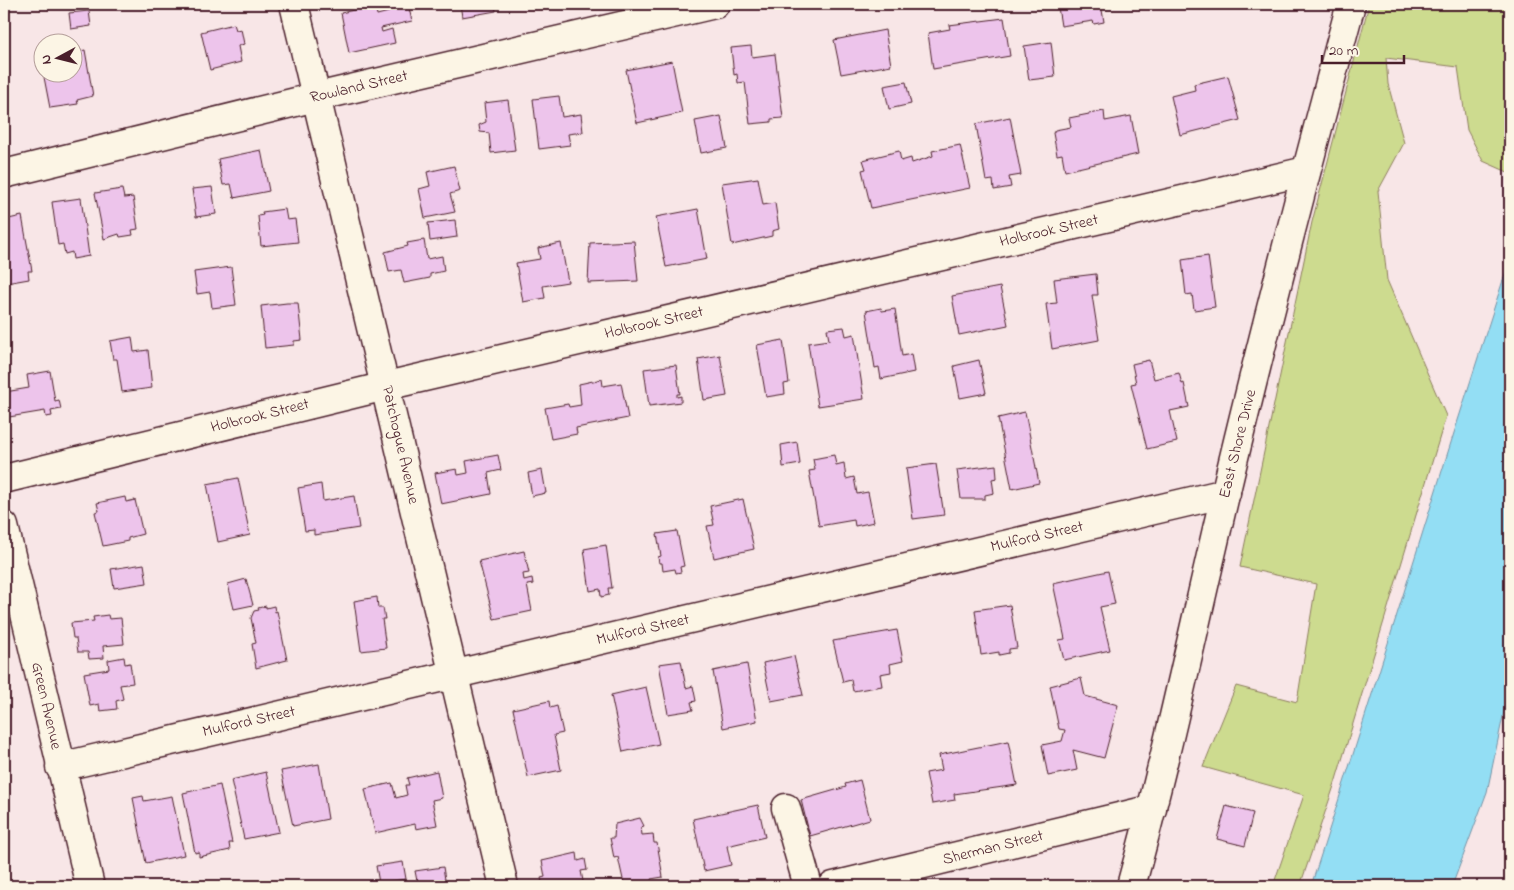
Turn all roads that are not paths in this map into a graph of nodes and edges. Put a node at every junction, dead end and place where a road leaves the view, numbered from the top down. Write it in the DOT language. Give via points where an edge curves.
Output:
graph roads {
  1 [pos="294,4"];
  2 [pos="715,4"];
  3 [pos="1351,4"];
  4 [pos="316,98"];
  5 [pos="1306,171"];
  6 [pos="4,174"];
  7 [pos="386,386"];
  8 [pos="4,479"];
  9 [pos="1226,493"];
  10 [pos="4,526"];
  11 [pos="14,617"];
  12 [pos="454,674"];
  13 [pos="60,767"];
  14 [pos="786,808"];
  15 [pos="1152,809"];
  16 [pos="90,886"];
  17 [pos="504,886"];
  18 [pos="808,886"];
  19 [pos="833,886"];
  20 [pos="1131,886"];
  1 -- 4 [label="street, Patchogue Avenue"];
  2 -- 4 [label="street, Rowland Street"];
  3 -- 5 [label="street, East Shore Drive"];
  4 -- 6 [label="street, Rowland Street"];
  4 -- 7 [label="street, Patchogue Avenue"];
  5 -- 7 [label="street, Holbrook Street"];
  5 -- 9 [label="street, East Shore Drive"];
  7 -- 8 [label="street, Holbrook Street"];
  7 -- 12 [label="street, Patchogue Avenue"];
  9 -- 12 [label="street, Mulford Street"];
  9 -- 15 [label="street, East Shore Drive"];
  10 -- 11 [label="street, Green Avenue"];
  11 -- 13 [label="street, Green Avenue"];
  12 -- 13 [label="street, Mulford Street"];
  12 -- 17 [label="street, Patchogue Avenue"];
  13 -- 16 [label="street, Green Avenue"];
  14 -- 18 [label="street"];
  15 -- 19 [label="street, Sherman Street"];
  15 -- 20 [label="street, East Shore Drive"];
}
